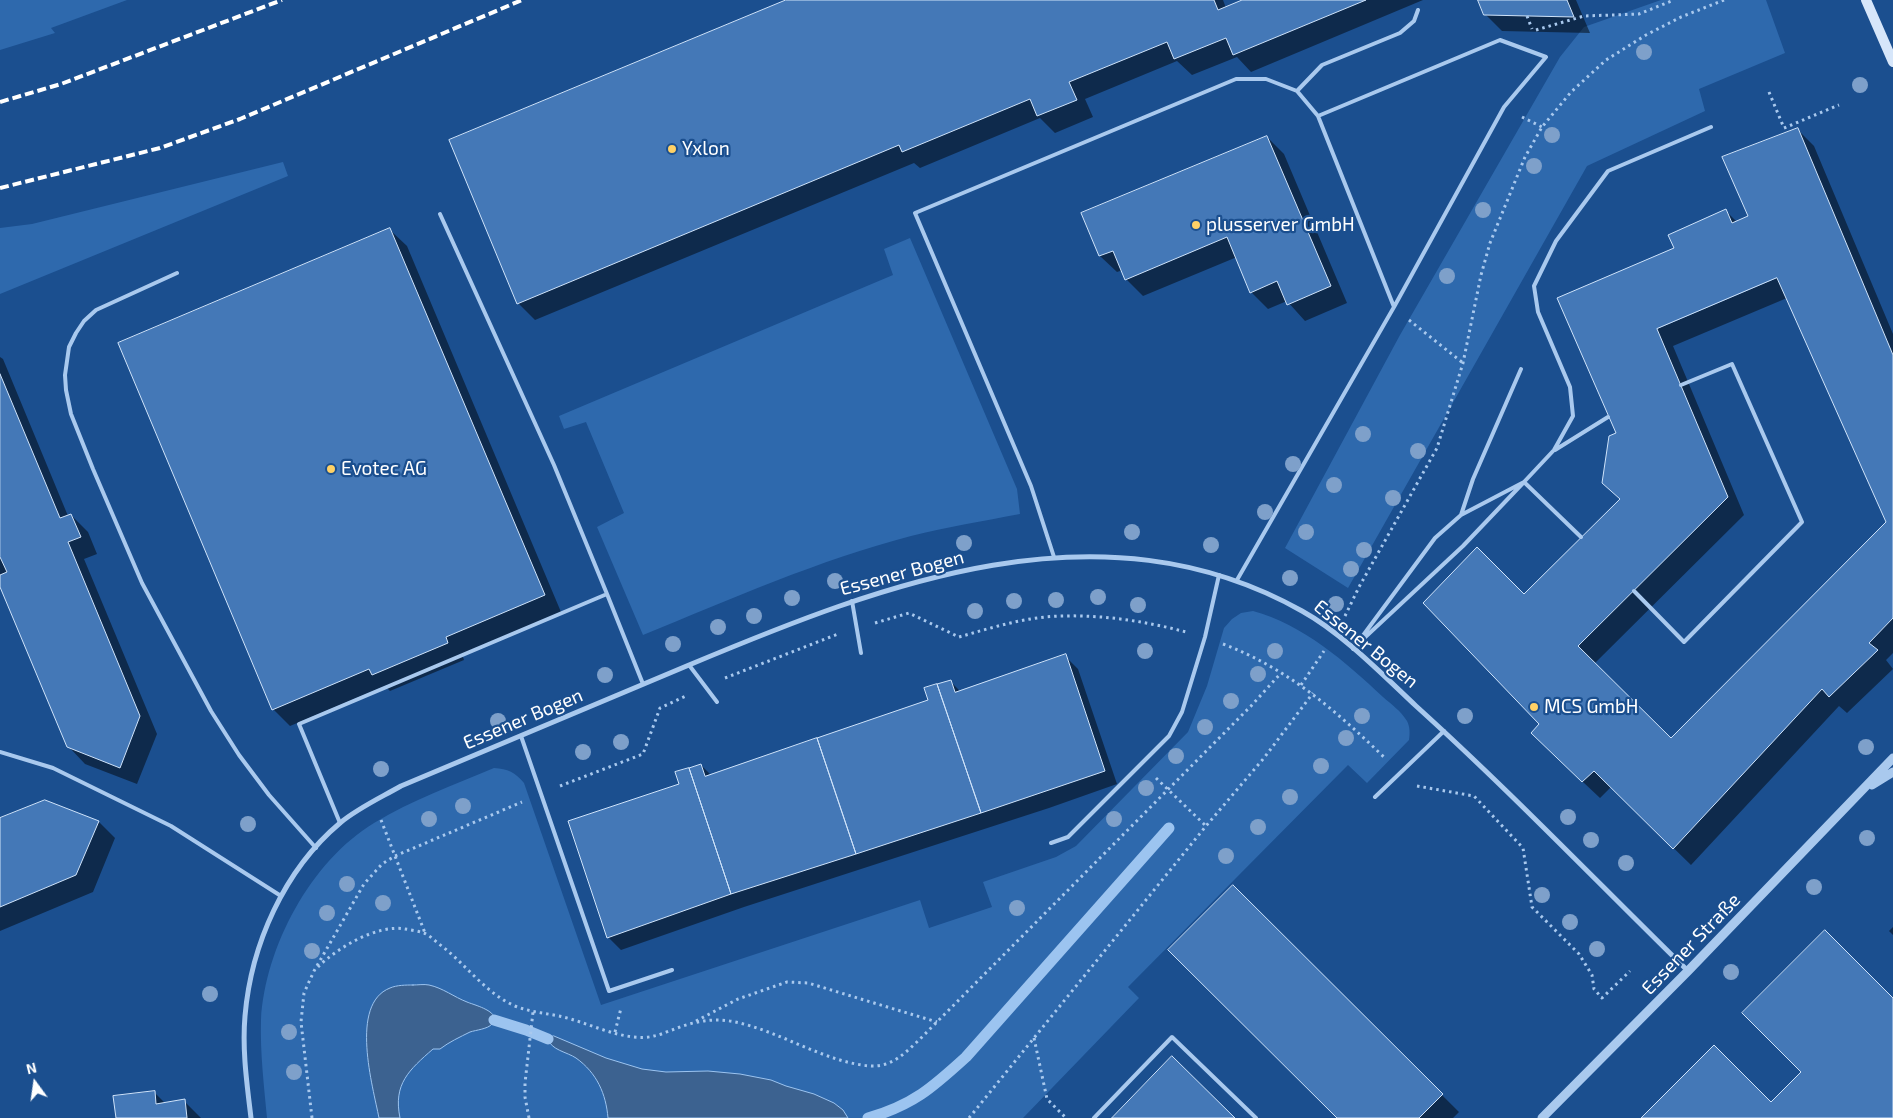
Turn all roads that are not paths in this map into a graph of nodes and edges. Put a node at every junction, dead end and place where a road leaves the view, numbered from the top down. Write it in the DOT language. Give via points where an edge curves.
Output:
graph roads {
  1 [pos="1866,0"];
  2 [pos="1418,10"];
  3 [pos="1893,62"];
  4 [pos="1296,91"];
  5 [pos="1318,116"];
  6 [pos="1711,127"];
  7 [pos="440,214"];
  8 [pos="177,272"];
  9 [pos="1394,307"];
  10 [pos="1521,369"];
  11 [pos="1681,385"];
  12 [pos="1608,417"];
  13 [pos="1554,450"];
  14 [pos="1524,482"];
  15 [pos="1461,515"];
  16 [pos="1581,537"];
  17 [pos="1054,557"];
  18 [pos="1219,574"];
  19 [pos="1237,580"];
  20 [pos="1634,591"];
  21 [pos="607,594"];
  22 [pos="852,602"];
  23 [pos="1353,649"];
  24 [pos="861,653"];
  25 [pos="689,665"];
  26 [pos="643,684"];
  27 [pos="717,702"];
  28 [pos="1444,731"];
  29 [pos="521,736"];
  30 [pos="0,752"];
  31 [pos="1893,758"];
  32 [pos="1893,772"];
  33 [pos="1861,791"];
  34 [pos="1375,797"];
  35 [pos="340,823"];
  36 [pos="1051,843"];
  37 [pos="316,848"];
  38 [pos="281,896"];
  39 [pos="672,970"];
  40 [pos="1688,971"];
  41 [pos="251,1118"];
  42 [pos="1094,1118"];
  43 [pos="1256,1118"];
  44 [pos="1542,1118"];
  1 -- 3 [label="main road"];
  2 -- 4 [label="lane" via="1414,21 1400,33 1322,65"];
  4 -- 5 [label="lane"];
  4 -- 17 [label="lane" via="1266,79 1236,79 915,212 1031,486"];
  5 -- 9 [label="lane"];
  5 -- 9 [label="lane" via="1500,40 1546,57 1504,107"];
  6 -- 13 [label="lane" via="1608,171 1556,241 1534,286 1538,312 1570,388 1572,416"];
  7 -- 21 [label="lane" via="554,465"];
  8 -- 37 [label="lane" via="96,310 84,321 70,347 66,390 93,469 142,583 211,711 268,795"];
  9 -- 19 [label="lane"];
  10 -- 15 [label="lane"];
  11 -- 20 [label="lane" via="1732,364 1802,522 1684,642"];
  12 -- 13 [label="lane"];
  13 -- 14 [label="lane"];
  14 -- 15 [label="lane"];
  14 -- 16 [label="lane"];
  14 -- 23 [label="lane" via="1463,546"];
  15 -- 23 [label="lane" via="1435,538"];
  17 -- 18 [label="street, Essener Bogen" via="1134,558"];
  17 -- 22 [label="street, Essener Bogen" via="941,576"];
  18 -- 19 [label="street, Essener Bogen"];
  18 -- 36 [label="lane" via="1205,637 1182,712 1169,736 1068,837"];
  19 -- 23 [label="street, Essener Bogen" via="1303,611"];
  21 -- 26 [label="lane"];
  21 -- 35 [label="lane" via="299,724"];
  22 -- 24 [label="lane"];
  22 -- 25 [label="street, Essener Bogen"];
  23 -- 28 [label="street, Essener Bogen"];
  25 -- 26 [label="street, Essener Bogen"];
  25 -- 27 [label="lane"];
  26 -- 29 [label="street, Essener Bogen"];
  28 -- 34 [label="lane"];
  28 -- 40 [label="street, Essener Bogen"];
  29 -- 35 [label="street, Essener Bogen" via="401,786"];
  29 -- 39 [label="lane" via="609,991"];
  30 -- 38 [label="lane" via="52,768 172,826"];
  31 -- 33 [label="street, Essener Straße"];
  32 -- 33 [label="street, Essener Straße"];
  33 -- 40 [label="street, Essener Straße"];
  35 -- 37 [label="street, Essener Bogen"];
  37 -- 38 [label="street, Essener Bogen"];
  38 -- 41 [label="street, Essener Bogen" via="264,932 248,992 244,1044"];
  40 -- 44 [label="street, Essener Straße"];
  42 -- 43 [label="lane" via="1172,1037"];
}
